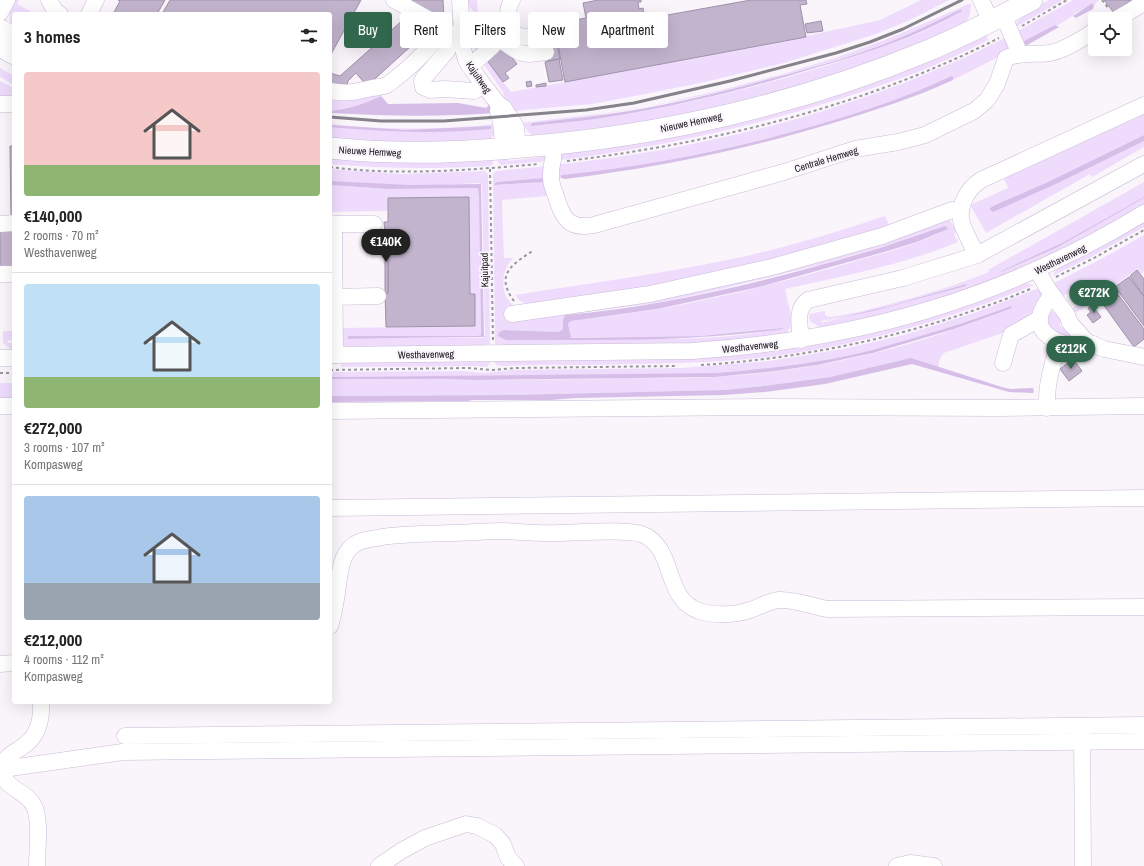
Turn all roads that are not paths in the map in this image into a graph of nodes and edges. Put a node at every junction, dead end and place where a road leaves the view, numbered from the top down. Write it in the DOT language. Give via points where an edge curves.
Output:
graph roads {
  1 [pos="7,0"];
  2 [pos="49,0"];
  3 [pos="96,0"];
  4 [pos="394,0"];
  5 [pos="460,0"];
  6 [pos="512,0"];
  7 [pos="981,0"];
  8 [pos="1032,0"];
  9 [pos="1144,3"];
  10 [pos="57,12"];
  11 [pos="90,12"];
  12 [pos="507,12"];
  13 [pos="1119,12"];
  14 [pos="0,13"];
  15 [pos="997,19"];
  16 [pos="0,30"];
  17 [pos="453,35"];
  18 [pos="1088,35"];
  19 [pos="12,37"];
  20 [pos="0,46"];
  21 [pos="490,48"];
  22 [pos="513,48"];
  23 [pos="546,52"];
  24 [pos="12,53"];
  25 [pos="1018,55"];
  26 [pos="470,66"];
  27 [pos="483,85"];
  28 [pos="332,91"];
  29 [pos="0,104"];
  30 [pos="12,104"];
  31 [pos="1144,105"];
  32 [pos="552,145"];
  33 [pos="332,148"];
  34 [pos="511,148"];
  35 [pos="1144,164"];
  36 [pos="961,212"];
  37 [pos="1144,213"];
  38 [pos="12,223"];
  39 [pos="0,224"];
  40 [pos="374,224"];
  41 [pos="977,255"];
  42 [pos="1037,270"];
  43 [pos="0,274"];
  44 [pos="12,274"];
  45 [pos="378,296"];
  46 [pos="334,297"];
  47 [pos="1059,305"];
  48 [pos="512,314"];
  49 [pos="1039,319"];
  50 [pos="801,340"];
  51 [pos="1060,342"];
  52 [pos="1093,344"];
  53 [pos="332,355"];
  54 [pos="1144,357"];
  55 [pos="0,358"];
  56 [pos="12,358"];
  57 [pos="1003,362"];
  58 [pos="0,406"];
  59 [pos="12,406"];
  60 [pos="1144,406"];
  61 [pos="1047,408"];
  62 [pos="332,411"];
  63 [pos="1144,498"];
  64 [pos="332,508"];
  65 [pos="1144,607"];
  66 [pos="332,615"];
  67 [pos="12,663"];
  68 [pos="0,664"];
  69 [pos="41,704"];
  70 [pos="1144,725"];
  71 [pos="1082,734"];
  72 [pos="125,736"];
  73 [pos="1144,741"];
  74 [pos="3,769"];
  75 [pos="37,866"];
  76 [pos="379,866"];
  77 [pos="516,866"];
  78 [pos="897,866"];
  79 [pos="934,866"];
  80 [pos="1083,866"];
  1 -- 14 [label="street"];
  2 -- 10 [label="street"];
  3 -- 11 [label="street"];
  4 -- 17 [label="street"];
  5 -- 17 [label="street, Kajuitweg"];
  6 -- 12 [label="street"];
  7 -- 15 [label="street"];
  8 -- 15 [label="main road, Nieuwe Hemweg"];
  9 -- 13 [label="street"];
  15 -- 25 [label="street" via="1016,47"];
  15 -- 32 [label="main road, Nieuwe Hemweg" via="901,62 801,95 676,126"];
  16 -- 19 [label="main road"];
  17 -- 26 [label="street, Kajuitweg" via="463,49"];
  17 -- 27 [label="street" via="448,51 423,79 423,87 430,90 474,91"];
  17 -- 28 [label="street" via="437,38 417,60 387,85 356,92"];
  18 -- 25 [label="street" via="1055,52"];
  20 -- 24 [label="main road"];
  21 -- 26 [label="street"];
  22 -- 23 [label="street" via="521,53"];
  25 -- 32 [label="street, Centrale Hemweg" via="1006,58 993,92 987,100 974,111 925,135 855,149 784,172 587,227 569,222 558,207 551,179"];
  26 -- 27 [label="street, Kajuitweg"];
  27 -- 34 [label="street, Kajuitweg" via="504,108 516,127"];
  29 -- 30 [label="street"];
  31 -- 36 [label="street" via="981,180 969,191"];
  32 -- 34 [label="main road, Nieuwe Hemweg"];
  33 -- 34 [label="main road, Nieuwe Hemweg" via="423,153"];
  35 -- 41 [label="street"];
  36 -- 41 [label="street" via="962,223"];
  36 -- 48 [label="street" via="952,210 882,236 765,269 650,294"];
  37 -- 42 [label="street, Westhavenweg" via="1098,240"];
  38 -- 39 [label="street"];
  40 -- 46 [label="street" via="334,224"];
  41 -- 50 [label="street" via="903,278 808,300 801,306 799,314"];
  42 -- 47 [label="street"];
  42 -- 50 [label="street, Westhavenweg" via="987,291 908,317"];
  43 -- 44 [label="street"];
  45 -- 46 [label="street"];
  46 -- 53 [label="street"];
  47 -- 49 [label="street" via="1042,308"];
  47 -- 52 [label="street" via="1070,323 1087,342"];
  49 -- 51 [label="street" via="1044,333"];
  49 -- 57 [label="street" via="1011,335"];
  50 -- 53 [label="street, Westhavenweg" via="692,351"];
  51 -- 52 [label="street" via="1076,348"];
  51 -- 61 [label="street" via="1050,375"];
  52 -- 54 [label="street" via="1104,349"];
  55 -- 56 [label="street"];
  58 -- 59 [label="street"];
  60 -- 61 [label="street"];
  61 -- 62 [label="street" via="758,407"];
  63 -- 64 [label="street"];
  65 -- 66 [label="street" via="827,609 780,600 742,613 713,614 691,607 679,596 660,548 644,535 627,532 504,532 399,535 361,540 350,548 341,564"];
  67 -- 68 [label="street"];
  69 -- 74 [label="street" via="40,724 34,736 7,758"];
  70 -- 71 [label="street"];
  71 -- 72 [label="street"];
  71 -- 73 [label="street"];
  71 -- 74 [label="street" via="123,752"];
  71 -- 80 [label="street"];
  74 -- 75 [label="street" via="7,783 31,799 36,810"];
  76 -- 77 [label="street" via="425,838 466,824 478,826 495,835 503,844 508,858"];
  78 -- 79 [label="street"];
}
